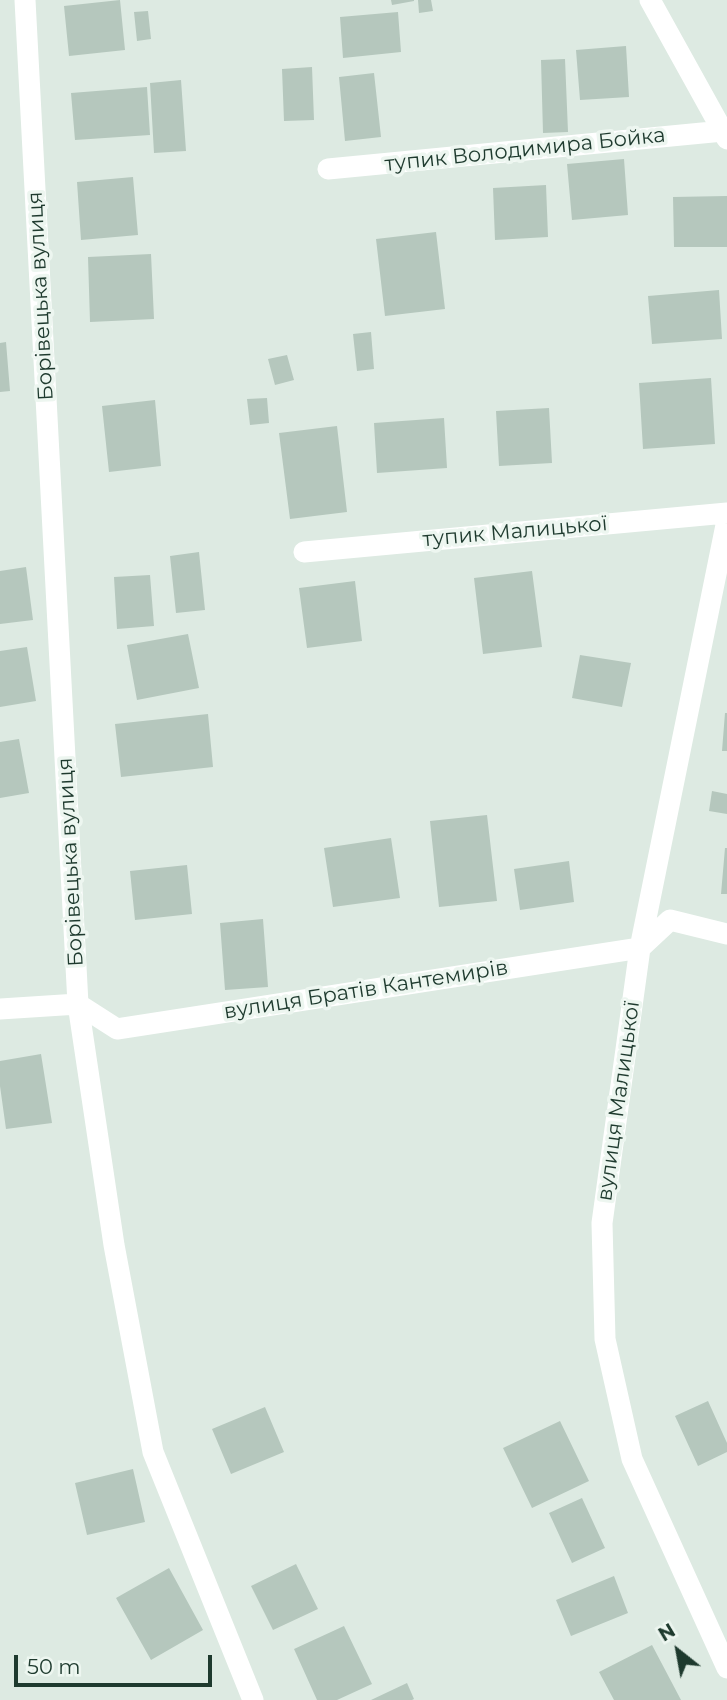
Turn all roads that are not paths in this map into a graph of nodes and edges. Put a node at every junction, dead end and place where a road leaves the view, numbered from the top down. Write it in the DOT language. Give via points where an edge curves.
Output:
graph roads {
  1 [pos="25,0"];
  2 [pos="650,0"];
  3 [pos="725,135"];
  4 [pos="328,169"];
  5 [pos="727,513"];
  6 [pos="727,520"];
  7 [pos="304,552"];
  8 [pos="727,934"];
  9 [pos="640,948"];
  10 [pos="78,1004"];
  11 [pos="0,1009"];
  12 [pos="727,1668"];
  13 [pos="253,1700"];
  1 -- 10 [label="street, Борівецька вулиця"];
  2 -- 3 [label="street"];
  3 -- 4 [label="street, тупик Володимира Бойка"];
  5 -- 7 [label="street, тупик Малицької"];
  6 -- 9 [label="street, вулиця Малицької"];
  8 -- 9 [label="street" via="670,920"];
  9 -- 10 [label="street, вулиця Братів Кантемирів" via="117,1030"];
  9 -- 12 [label="street, вулиця Малицької" via="602,1223 605,1339 632,1459"];
  10 -- 11 [label="street"];
  10 -- 13 [label="street, Борівецька вулиця" via="114,1244 153,1452"];
}
